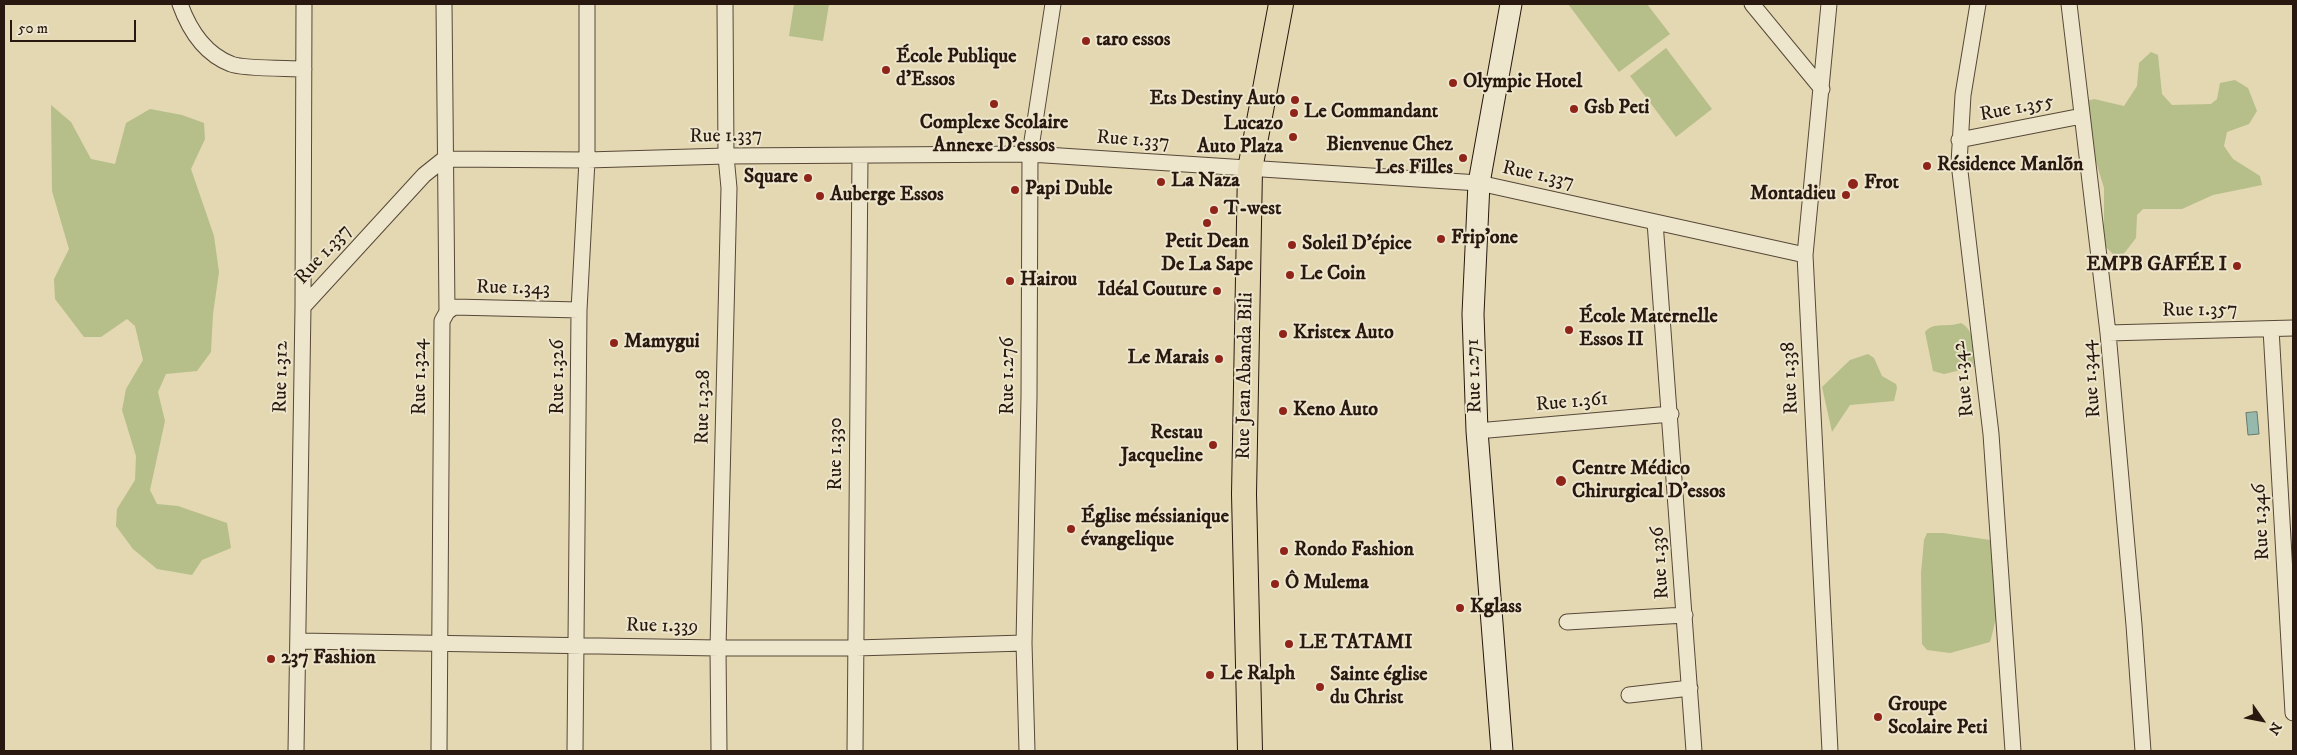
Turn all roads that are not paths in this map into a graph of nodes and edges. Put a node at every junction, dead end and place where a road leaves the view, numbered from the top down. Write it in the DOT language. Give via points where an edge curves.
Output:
graph roads {
  1 [pos="180,4"];
  2 [pos="304,4"];
  3 [pos="444,4"];
  4 [pos="587,4"];
  5 [pos="725,4"];
  6 [pos="1053,4"];
  7 [pos="1282,4"];
  8 [pos="1511,4"];
  9 [pos="1752,4"];
  10 [pos="1828,4"];
  11 [pos="1978,4"];
  12 [pos="2068,4"];
  13 [pos="304,69"];
  14 [pos="1822,89"];
  15 [pos="2082,116"];
  16 [pos="1959,140"];
  17 [pos="1030,154"];
  18 [pos="726,156"];
  19 [pos="860,156"];
  20 [pos="444,159"];
  21 [pos="586,160"];
  22 [pos="1250,169"];
  23 [pos="1479,184"];
  24 [pos="1655,222"];
  25 [pos="1805,255"];
  26 [pos="303,307"];
  27 [pos="579,310"];
  28 [pos="447,312"];
  29 [pos="2285,332"];
  30 [pos="2108,333"];
  31 [pos="1671,414"];
  32 [pos="1477,431"];
  33 [pos="1685,615"];
  34 [pos="1567,622"];
  35 [pos="299,641"];
  36 [pos="439,643"];
  37 [pos="1024,643"];
  38 [pos="577,646"];
  39 [pos="718,648"];
  40 [pos="856,648"];
  41 [pos="1690,688"];
  42 [pos="1629,695"];
  43 [pos="2293,713"];
  44 [pos="296,751"];
  45 [pos="439,751"];
  46 [pos="575,751"];
  47 [pos="719,751"];
  48 [pos="855,751"];
  49 [pos="1027,751"];
  50 [pos="1250,751"];
  51 [pos="1502,751"];
  52 [pos="1694,751"];
  53 [pos="1830,751"];
  54 [pos="2013,751"];
  55 [pos="2143,751"];
  1 -- 13 [label="street" via="186,21 207,49 232,64"];
  2 -- 13 [label="street, Rue 1.312"];
  3 -- 20 [label="street, Rue 1.324"];
  4 -- 21 [label="street, Rue 1.326"];
  5 -- 18 [label="street, Rue 1.328"];
  6 -- 17 [label="street, Rue 1.276"];
  7 -- 22 [label="main road, Rue Jean Abanda Bili"];
  8 -- 23 [label="street, Rue 1.271"];
  9 -- 14 [label="street"];
  10 -- 14 [label="street, Rue 1.338"];
  11 -- 16 [label="street, Rue 1.342"];
  12 -- 15 [label="street, Rue 1.344"];
  13 -- 26 [label="street, Rue 1.312"];
  14 -- 25 [label="street, Rue 1.338"];
  15 -- 16 [label="street, Rue 1.355"];
  15 -- 30 [label="street, Rue 1.344"];
  16 -- 54 [label="street, Rue 1.342" via="1991,434"];
  17 -- 19 [label="street, Rue 1.337"];
  17 -- 22 [label="street, Rue 1.337"];
  17 -- 37 [label="street, Rue 1.276"];
  18 -- 19 [label="street, Rue 1.337"];
  18 -- 21 [label="street, Rue 1.337"];
  18 -- 39 [label="street, Rue 1.328" via="729,188"];
  19 -- 40 [label="street, Rue 1.330"];
  20 -- 21 [label="street, Rue 1.337"];
  20 -- 26 [label="street, Rue 1.337" via="424,175"];
  20 -- 28 [label="street, Rue 1.324"];
  21 -- 27 [label="street, Rue 1.326"];
  22 -- 23 [label="street, Rue 1.337"];
  22 -- 50 [label="main road, Rue Jean Abanda Bili" via="1244,494"];
  23 -- 24 [label="street, Rue 1.337"];
  23 -- 32 [label="street, Rue 1.271" via="1473,314"];
  24 -- 25 [label="street, Rue 1.337"];
  24 -- 31 [label="street, Rue 1.336"];
  25 -- 53 [label="street, Rue 1.338"];
  26 -- 35 [label="street, Rue 1.312"];
  27 -- 28 [label="street, Rue 1.343" via="454,307"];
  27 -- 38 [label="street, Rue 1.326"];
  28 -- 36 [label="street, Rue 1.324" via="442,321"];
  29 -- 30 [label="street, Rue 1.357"];
  29 -- 43 [label="street, Rue 1.346"];
  30 -- 55 [label="street, Rue 1.344"];
  31 -- 32 [label="street, Rue 1.361"];
  31 -- 33 [label="street, Rue 1.336"];
  32 -- 51 [label="street, Rue 1.271"];
  33 -- 34 [label="street"];
  33 -- 41 [label="street, Rue 1.336"];
  35 -- 36 [label="street, Rue 1.339"];
  35 -- 44 [label="street, Rue 1.312"];
  36 -- 38 [label="street, Rue 1.339"];
  36 -- 45 [label="street, Rue 1.324"];
  37 -- 40 [label="street, Rue 1.339"];
  37 -- 49 [label="street, Rue 1.276"];
  38 -- 39 [label="street, Rue 1.339"];
  38 -- 46 [label="street, Rue 1.326"];
  39 -- 40 [label="street, Rue 1.339"];
  39 -- 47 [label="street, Rue 1.328"];
  40 -- 48 [label="street, Rue 1.330"];
  41 -- 42 [label="street"];
  41 -- 52 [label="street, Rue 1.336"];
}
